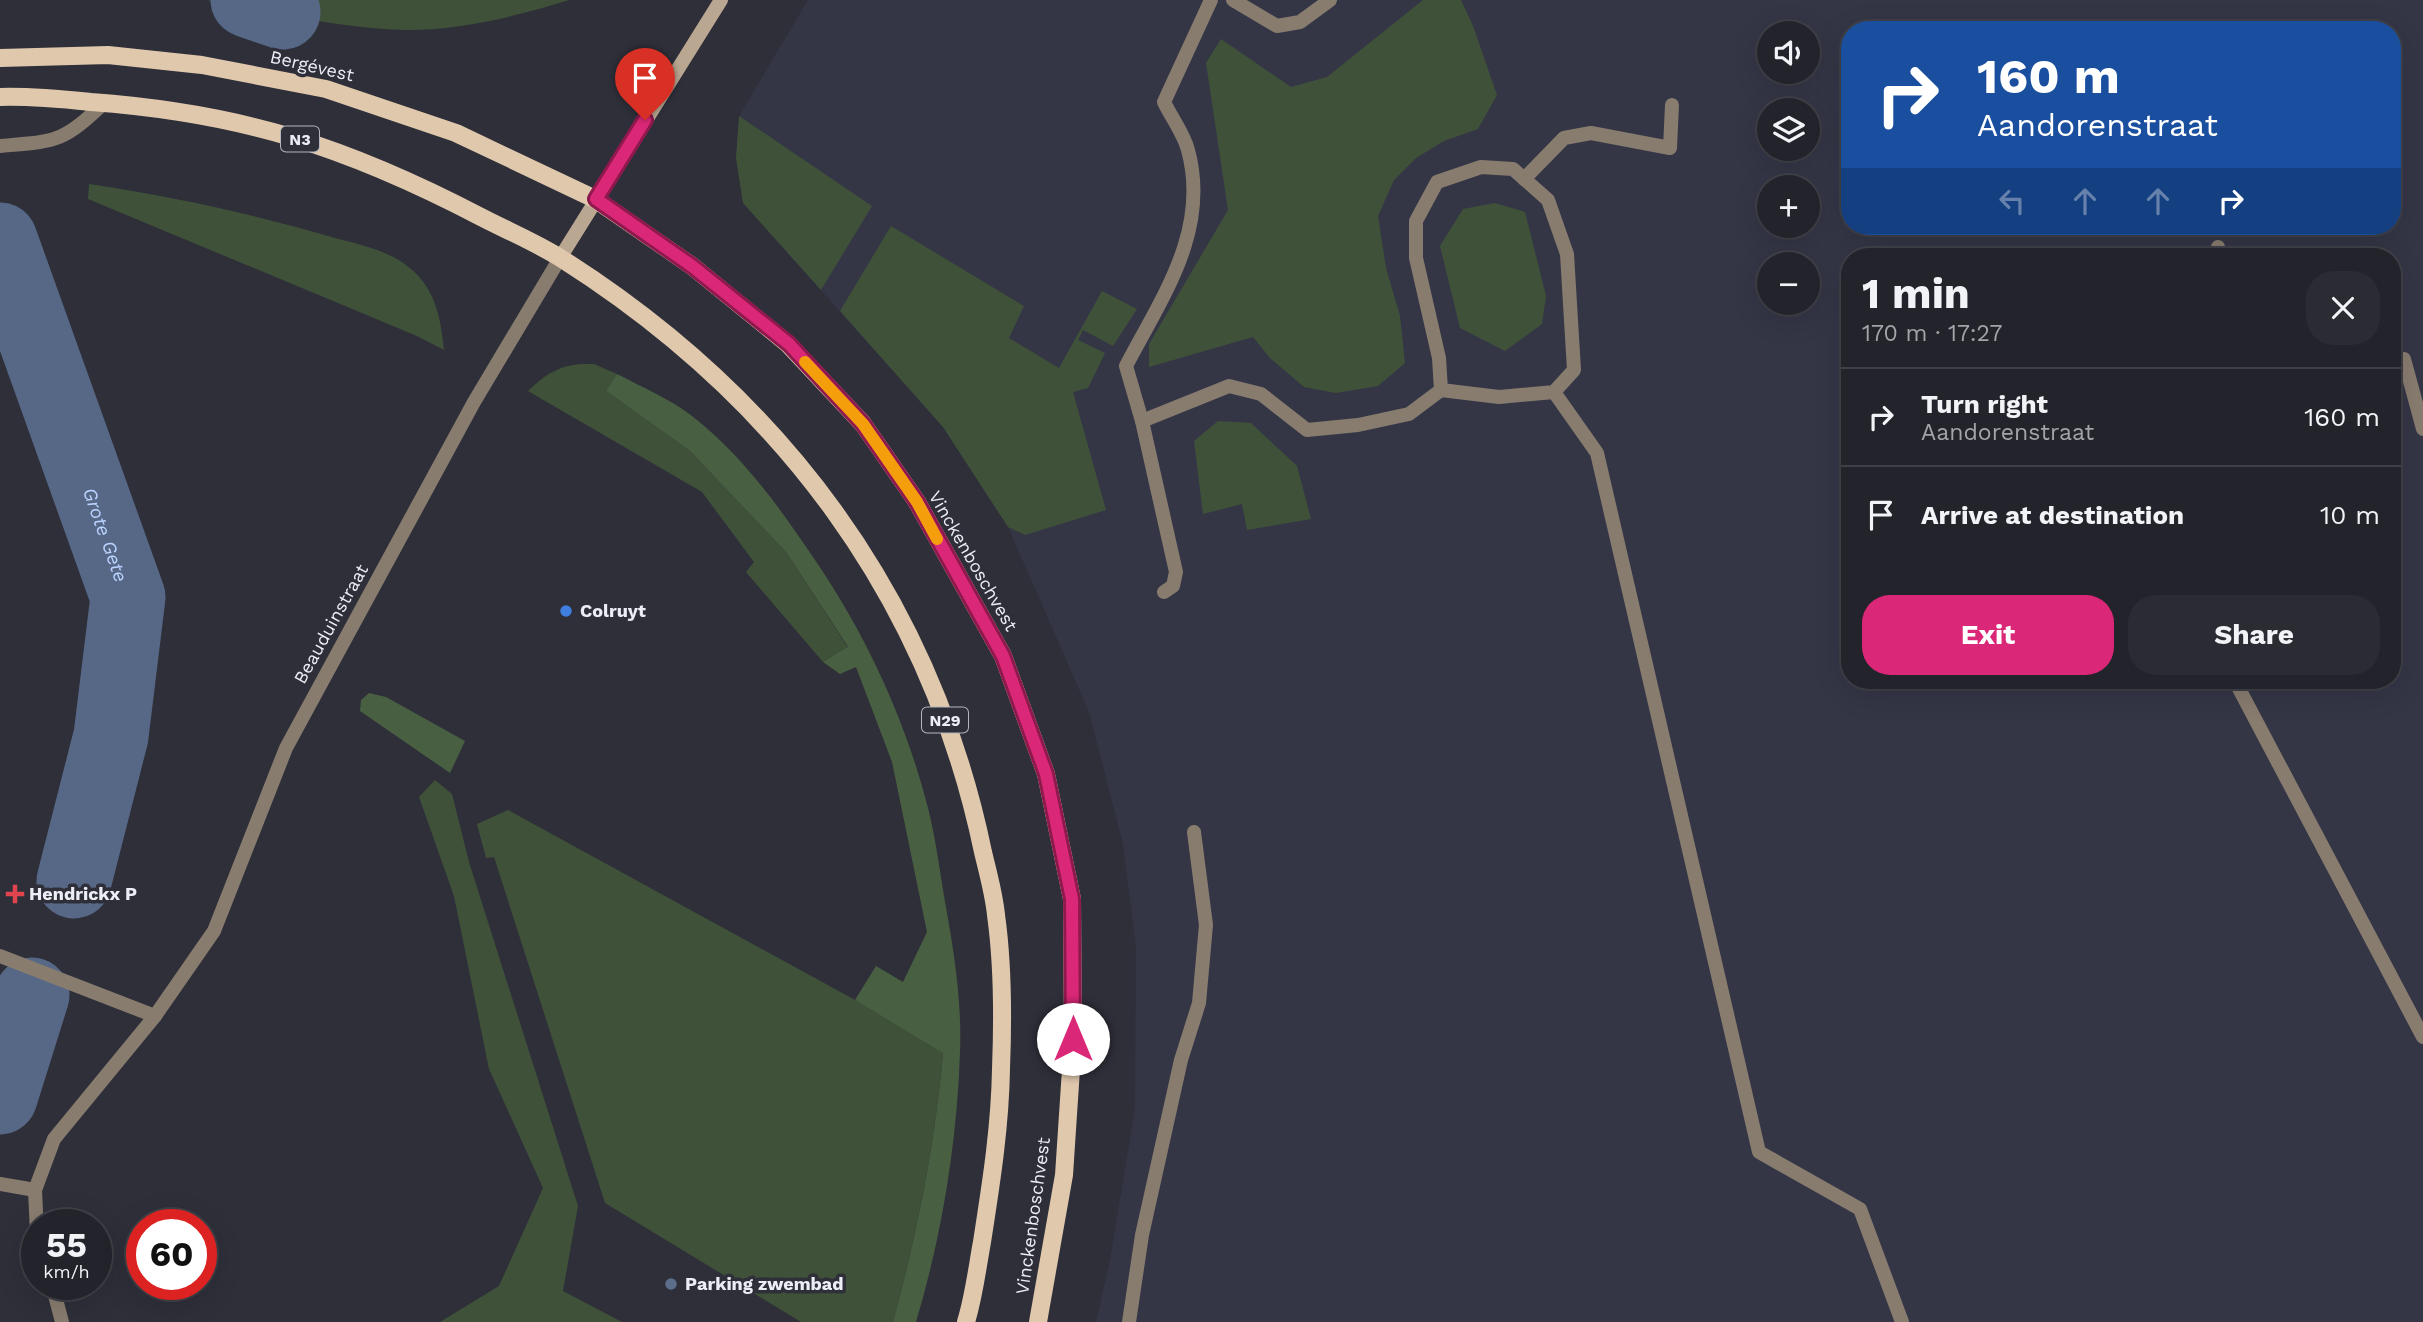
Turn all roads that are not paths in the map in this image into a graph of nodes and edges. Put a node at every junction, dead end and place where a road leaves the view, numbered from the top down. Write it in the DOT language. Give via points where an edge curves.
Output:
graph roads {
  1 [pos="720,0"];
  2 [pos="1211,0"];
  3 [pos="1233,0"];
  4 [pos="1330,0"];
  5 [pos="0,58"];
  6 [pos="0,97"];
  7 [pos="104,103"];
  8 [pos="1672,105"];
  9 [pos="0,146"];
  10 [pos="1524,179"];
  11 [pos="596,199"];
  12 [pos="560,258"];
  13 [pos="2401,360"];
  14 [pos="1441,390"];
  15 [pos="1554,392"];
  16 [pos="1142,421"];
  17 [pos="2423,429"];
  18 [pos="1164,592"];
  19 [pos="2239,689"];
  20 [pos="1194,832"];
  21 [pos="0,956"];
  22 [pos="155,1016"];
  23 [pos="2423,1037"];
  24 [pos="0,1184"];
  25 [pos="35,1190"];
  26 [pos="34,1209"];
  27 [pos="56,1300"];
  28 [pos="62,1322"];
  29 [pos="966,1322"];
  30 [pos="1038,1322"];
  31 [pos="1129,1322"];
  32 [pos="1902,1322"];
  1 -- 11 [label="main road"];
  2 -- 16 [label="street" via="1164,102 1188,150 1194,213 1187,248 1126,366"];
  3 -- 4 [label="street" via="1277,26 1300,22"];
  5 -- 11 [label="main road, Bergévest" via="108,55 202,65 326,89 456,134"];
  6 -- 7 [label="main road, N3"];
  7 -- 9 [label="street" via="74,132 54,140"];
  7 -- 12 [label="main road, N3" via="214,116 276,130 420,184"];
  8 -- 10 [label="street" via="1670,148 1591,133 1564,138"];
  10 -- 14 [label="street" via="1513,169 1481,167 1437,182 1416,221 1416,258 1439,358"];
  10 -- 15 [label="street" via="1548,201 1567,254 1574,370"];
  11 -- 12 [label="main road"];
  11 -- 30 [label="main road, Vinckenboschvest" via="692,266 789,344 863,424 917,502 1003,656 1046,774 1072,899 1073,1039 1064,1175"];
  12 -- 22 [label="street, Beauduinstraat" via="474,402 285,748 214,931"];
  12 -- 29 [label="main road, N29" via="670,337 752,410 810,475 885,588 930,679 970,789 996,914 1003,1018 993,1173"];
  13 -- 17 [label="street"];
  14 -- 15 [label="street" via="1499,397"];
  14 -- 16 [label="street" via="1409,414 1358,425 1307,430 1261,394 1229,386"];
  15 -- 32 [label="street" via="1597,453 1759,1152 1860,1209"];
  16 -- 18 [label="street" via="1176,572 1173,586"];
  19 -- 23 [label="street"];
  20 -- 31 [label="street" via="1206,925 1199,1003 1181,1060 1142,1235"];
  21 -- 22 [label="street"];
  22 -- 25 [label="street, Beauduinstraat" via="54,1139"];
  24 -- 25 [label="street"];
  25 -- 26 [label="street, Beauduinstraat"];
  27 -- 28 [label="street"];
}
